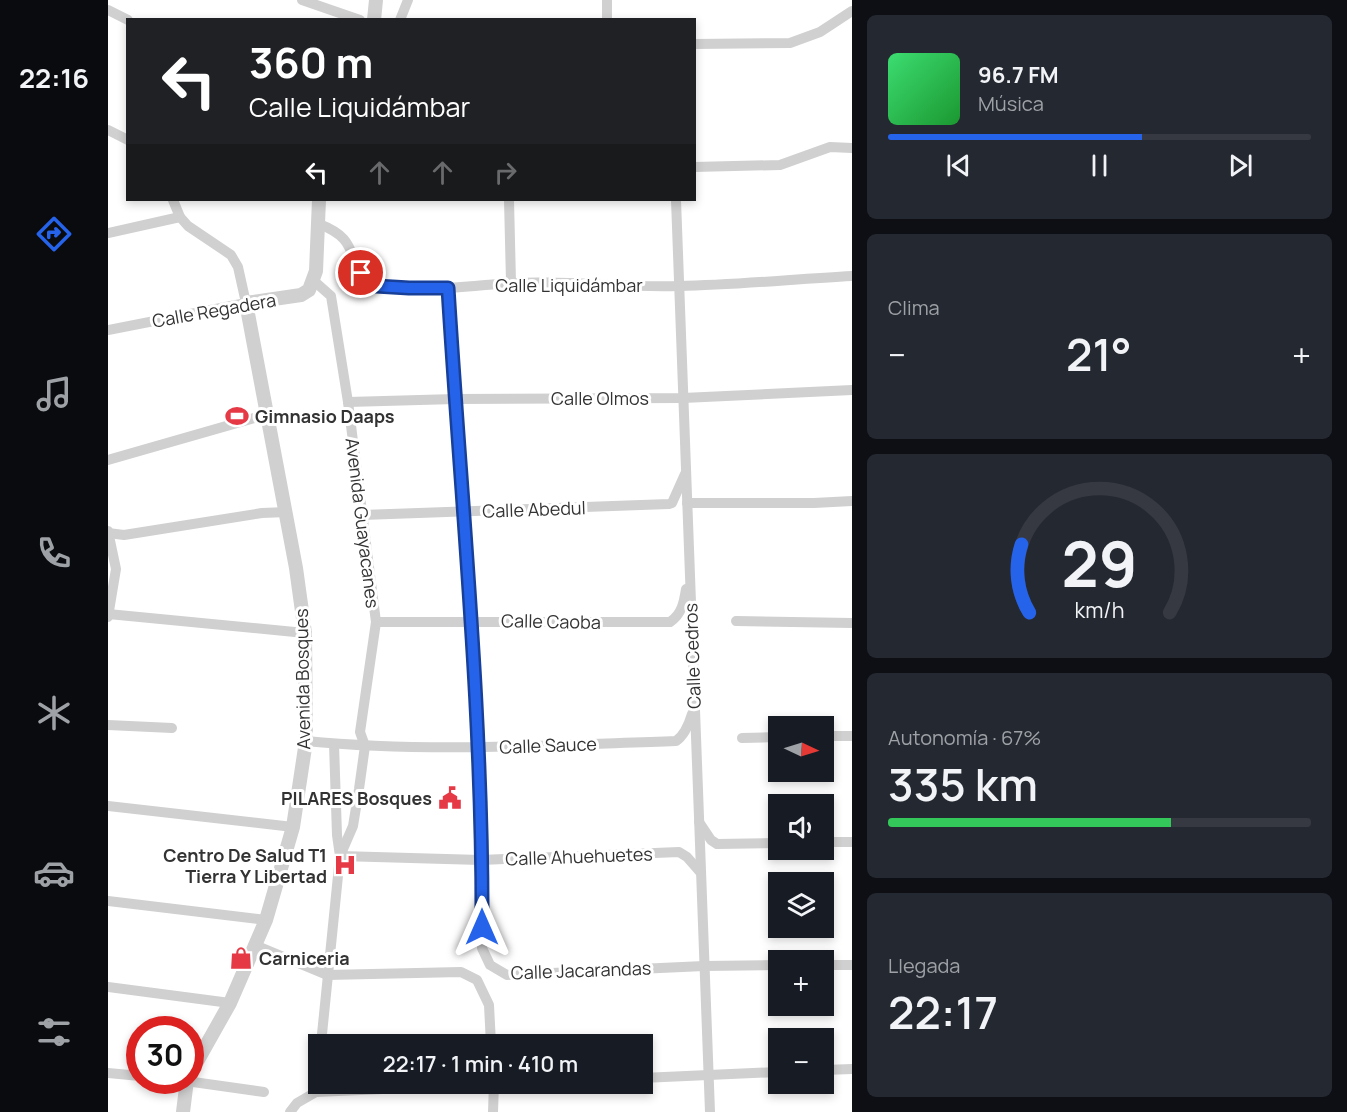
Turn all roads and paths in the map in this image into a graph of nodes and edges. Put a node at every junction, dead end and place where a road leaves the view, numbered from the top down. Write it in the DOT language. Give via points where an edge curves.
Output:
graph roads {
  1 [pos="302,0"];
  2 [pos="376,0"];
  3 [pos="408,0"];
  4 [pos="607,0"];
  5 [pos="849,0"];
  6 [pos="108,10"];
  7 [pos="852,10"];
  8 [pos="354,18"];
  9 [pos="374,18"];
  10 [pos="401,18"];
  11 [pos="607,18"];
  12 [pos="126,19"];
  13 [pos="696,44"];
  14 [pos="108,130"];
  15 [pos="125,139"];
  16 [pos="108,141"];
  17 [pos="852,148"];
  18 [pos="696,167"];
  19 [pos="173,201"];
  20 [pos="319,201"];
  21 [pos="509,201"];
  22 [pos="676,201"];
  23 [pos="180,217"];
  24 [pos="319,224"];
  25 [pos="108,233"];
  26 [pos="852,276"];
  27 [pos="314,281"];
  28 [pos="511,282"];
  29 [pos="678,286"];
  30 [pos="448,288"];
  31 [pos="246,303"];
  32 [pos="108,330"];
  33 [pos="852,390"];
  34 [pos="682,398"];
  35 [pos="455,399"];
  36 [pos="348,402"];
  37 [pos="268,414"];
  38 [pos="108,460"];
  39 [pos="685,474"];
  40 [pos="852,501"];
  41 [pos="687,503"];
  42 [pos="287,512"];
  43 [pos="464,512"];
  44 [pos="363,515"];
  45 [pos="108,532"];
  46 [pos="689,571"];
  47 [pos="108,615"];
  48 [pos="472,621"];
  49 [pos="736,621"];
  50 [pos="376,622"];
  51 [pos="852,623"];
  52 [pos="305,633"];
  53 [pos="694,705"];
  54 [pos="108,725"];
  55 [pos="172,728"];
  56 [pos="834,736"];
  57 [pos="852,736"];
  58 [pos="768,737"];
  59 [pos="742,738"];
  60 [pos="306,741"];
  61 [pos="334,744"];
  62 [pos="365,746"];
  63 [pos="478,747"];
  64 [pos="108,806"];
  65 [pos="699,822"];
  66 [pos="293,826"];
  67 [pos="834,842"];
  68 [pos="852,842"];
  69 [pos="768,843"];
  70 [pos="340,856"];
  71 [pos="481,860"];
  72 [pos="701,873"];
  73 [pos="108,901"];
  74 [pos="266,920"];
  75 [pos="255,945"];
  76 [pos="768,965"];
  77 [pos="834,965"];
  78 [pos="852,965"];
  79 [pos="704,966"];
  80 [pos="327,975"];
  81 [pos="108,987"];
  82 [pos="230,1003"];
  83 [pos="322,1034"];
  84 [pos="490,1034"];
  85 [pos="204,1049"];
  86 [pos="852,1069"];
  87 [pos="834,1070"];
  88 [pos="768,1072"];
  89 [pos="108,1073"];
  90 [pos="126,1075"];
  91 [pos="708,1075"];
  92 [pos="653,1078"];
  93 [pos="204,1083"];
  94 [pos="264,1092"];
  95 [pos="185,1094"];
  96 [pos="313,1094"];
  97 [pos="494,1094"];
  98 [pos="183,1112"];
  99 [pos="290,1112"];
  100 [pos="494,1112"];
  101 [pos="710,1112"];
  1 -- 8 [label="street"];
  2 -- 9 [label="street"];
  3 -- 10 [label="street"];
  4 -- 11 [label="street"];
  5 -- 7 [label="street"];
  6 -- 12 [label="street"];
  7 -- 13 [label="street" via="820,32 790,43"];
  14 -- 15 [label="street"];
  15 -- 16 [label="street"];
  17 -- 18 [label="street" via="830,147 780,165"];
  19 -- 23 [label="street"];
  20 -- 24 [label="street"];
  21 -- 28 [label="street"];
  22 -- 29 [label="street, Calle Cedros"];
  23 -- 25 [label="street"];
  23 -- 31 [label="street" via="231,255 238,267"];
  24 -- 27 [label="street"];
  24 -- 30 [label="street, Calle Liquidámbar" via="334,229 348,242 361,273 371,285"];
  26 -- 29 [label="street, Calle Liquidámbar"];
  27 -- 31 [label="street, Calle Regadera" via="302,295"];
  27 -- 36 [label="street, Avenida Guayacanes" via="332,296"];
  28 -- 29 [label="street, Calle Liquidámbar"];
  28 -- 30 [label="street, Calle Liquidámbar"];
  29 -- 34 [label="street, Calle Cedros"];
  30 -- 35 [label="street, Calle Jacarandas"];
  31 -- 32 [label="street, Calle Regadera"];
  31 -- 37 [label="street, Avenida Bosques"];
  33 -- 34 [label="street, Calle Olmos"];
  34 -- 35 [label="street, Calle Olmos"];
  34 -- 39 [label="street, Calle Cedros"];
  35 -- 36 [label="street, Calle Olmos"];
  35 -- 43 [label="street, Calle Jacarandas"];
  36 -- 44 [label="street, Avenida Guayacanes"];
  37 -- 38 [label="street"];
  37 -- 42 [label="street, Avenida Bosques"];
  39 -- 41 [label="street, Calle Cedros"];
  39 -- 43 [label="street, Calle Abedul" via="669,504"];
  40 -- 41 [label="street"];
  41 -- 46 [label="street, Calle Cedros"];
  42 -- 45 [label="street" via="124,535"];
  42 -- 52 [label="street, Avenida Bosques"];
  43 -- 44 [label="street, Calle Abedul"];
  43 -- 48 [label="street, Calle Jacarandas"];
  44 -- 50 [label="street, Avenida Guayacanes"];
  45 -- 47 [label="street" via="116,569"];
  46 -- 48 [label="street, Calle Caoba" via="682,609 670,622"];
  46 -- 53 [label="street, Calle Cedros"];
  47 -- 52 [label="street"];
  48 -- 50 [label="street, Calle Caoba"];
  48 -- 63 [label="street, Calle Jacarandas"];
  49 -- 51 [label="street"];
  50 -- 62 [label="street, Avenida Guayacanes" via="360,732"];
  52 -- 60 [label="street, Avenida Bosques"];
  53 -- 63 [label="street, Calle Sauce" via="687,728 676,741"];
  53 -- 65 [label="street, Calle Cedros"];
  54 -- 55 [label="street"];
  56 -- 57 [label="street"];
  58 -- 59 [label="street"];
  60 -- 61 [label="street, Calle Sauce"];
  60 -- 66 [label="street, Avenida Bosques"];
  61 -- 62 [label="street, Calle Sauce"];
  61 -- 70 [label="street, Avenida Bosques"];
  62 -- 63 [label="street, Calle Sauce"];
  62 -- 70 [label="street, Avenida Guayacanes" via="353,826"];
  63 -- 71 [label="street, Calle Jacarandas"];
  64 -- 66 [label="street"];
  65 -- 69 [label="street" via="717,843"];
  65 -- 72 [label="street, Calle Cedros"];
  66 -- 74 [label="street, Avenida Bosques"];
  67 -- 68 [label="street"];
  70 -- 71 [label="street, Calle Ahuehuetes"];
  70 -- 80 [label="street, Avenida Bosques"];
  71 -- 72 [label="street, Calle Ahuehuetes" via="679,852"];
  71 -- 79 [label="street, Calle Jacarandas" via="482,948 489,965 507,975"];
  72 -- 79 [label="street, Calle Cedros"];
  73 -- 74 [label="street"];
  74 -- 75 [label="street, Avenida Bosques"];
  75 -- 80 [label="street"];
  75 -- 82 [label="street, Avenida Bosques"];
  76 -- 79 [label="street, Calle Jacarandas"];
  77 -- 78 [label="street"];
  79 -- 91 [label="street, Calle Cedros"];
  80 -- 83 [label="street, Avenida Bosques"];
  80 -- 84 [label="street" via="461,972 477,980 489,1005"];
  81 -- 82 [label="street"];
  82 -- 85 [label="street, Avenida Bosques"];
  86 -- 87 [label="street"];
  88 -- 91 [label="street"];
  89 -- 90 [label="street"];
  91 -- 92 [label="street"];
  91 -- 101 [label="street, Calle Cedros"];
  93 -- 94 [label="street"];
  95 -- 98 [label="street"];
  96 -- 99 [label="street"];
  97 -- 100 [label="street"];
}
